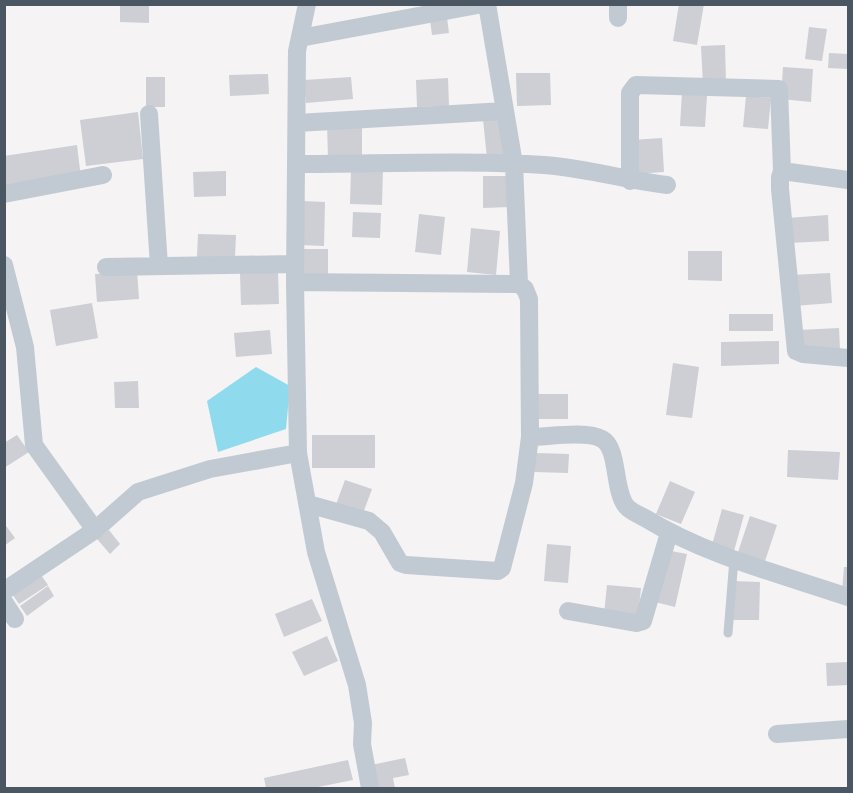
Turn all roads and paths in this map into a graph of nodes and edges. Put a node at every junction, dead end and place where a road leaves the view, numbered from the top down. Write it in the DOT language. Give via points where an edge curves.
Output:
graph roads {
  1 [pos="308,4"];
  2 [pos="485,4"];
  3 [pos="300,38"];
  4 [pos="505,111"];
  5 [pos="149,114"];
  6 [pos="297,123"];
  7 [pos="296,164"];
  8 [pos="514,164"];
  9 [pos="783,171"];
  10 [pos="103,175"];
  11 [pos="849,180"];
  12 [pos="630,181"];
  13 [pos="667,185"];
  14 [pos="4,194"];
  15 [pos="4,265"];
  16 [pos="159,266"];
  17 [pos="106,267"];
  18 [pos="295,273"];
  19 [pos="519,284"];
  20 [pos="849,358"];
  21 [pos="530,437"];
  22 [pos="298,453"];
  23 [pos="308,504"];
  24 [pos="95,530"];
  25 [pos="669,533"];
  26 [pos="734,559"];
  27 [pos="4,591"];
  28 [pos="849,597"];
  29 [pos="4,602"];
  30 [pos="568,611"];
  31 [pos="15,619"];
  32 [pos="728,633"];
  33 [pos="849,729"];
  34 [pos="777,734"];
  35 [pos="370,789"];
  1 -- 3 [label="street"];
  2 -- 3 [label="street"];
  2 -- 4 [label="street"];
  3 -- 6 [label="street"];
  4 -- 6 [label="street"];
  4 -- 8 [label="street"];
  5 -- 16 [label="street"];
  6 -- 7 [label="street"];
  7 -- 8 [label="street"];
  7 -- 18 [label="street"];
  8 -- 12 [label="street" via="577,169"];
  8 -- 19 [label="street"];
  9 -- 11 [label="street"];
  9 -- 12 [label="street" via="779,89 636,85 630,93"];
  9 -- 20 [label="street" via="780,200 796,351 799,357"];
  10 -- 14 [label="street"];
  12 -- 13 [label="street"];
  15 -- 24 [label="street" via="25,347 34,445"];
  16 -- 17 [label="street"];
  16 -- 18 [label="street"];
  18 -- 19 [label="street"];
  18 -- 22 [label="street"];
  19 -- 21 [label="street" via="529,299"];
  21 -- 23 [label="street" via="524,483 498,571 400,563 382,532 369,521"];
  21 -- 25 [label="street" via="602,438 610,446 626,507"];
  22 -- 23 [label="street"];
  22 -- 24 [label="street" via="210,469 138,492"];
  23 -- 35 [label="street" via="316,552 357,685"];
  24 -- 27 [label="street"];
  25 -- 26 [label="street"];
  25 -- 30 [label="street" via="643,621"];
  26 -- 28 [label="street"];
  26 -- 32 [label="lane"];
  29 -- 31 [label="street"];
  33 -- 34 [label="street"];
}
